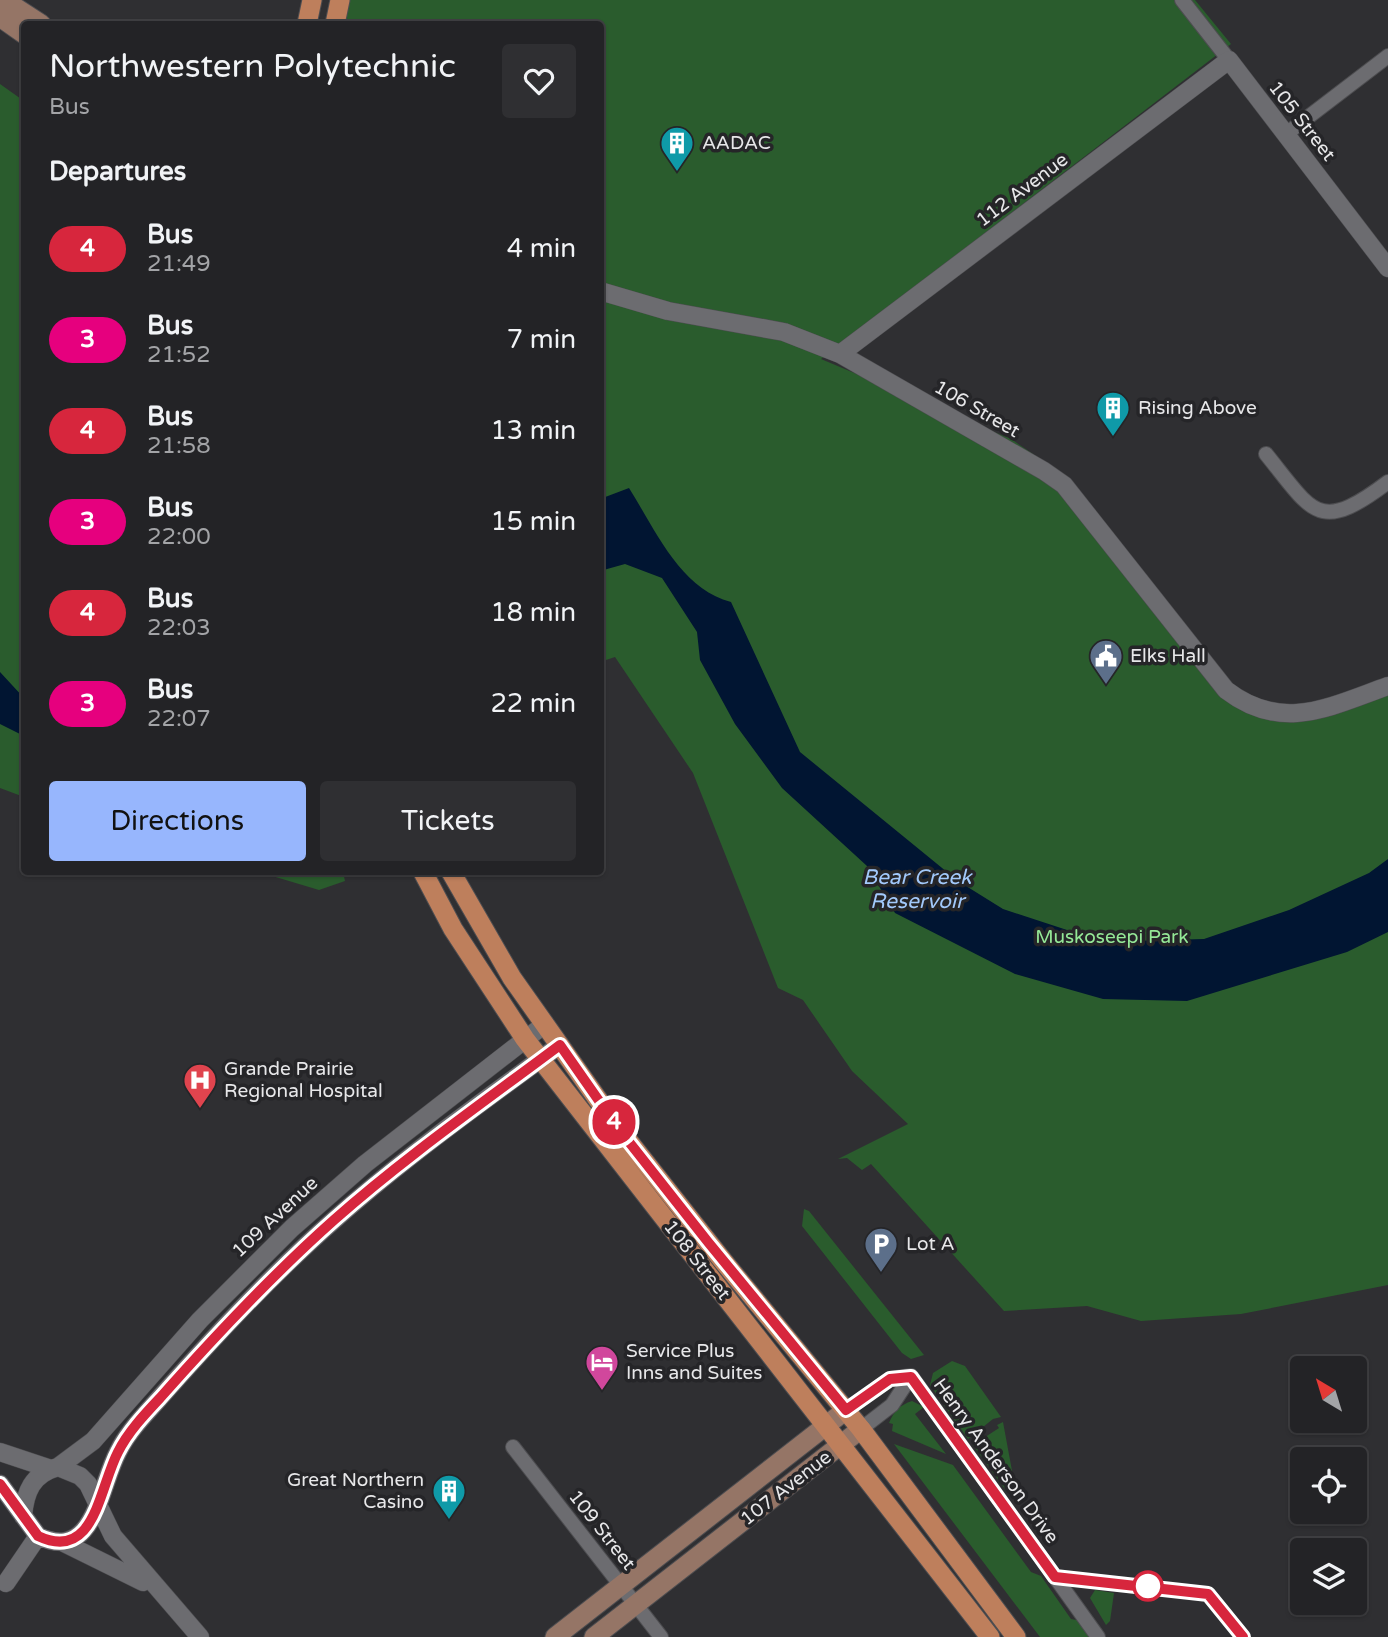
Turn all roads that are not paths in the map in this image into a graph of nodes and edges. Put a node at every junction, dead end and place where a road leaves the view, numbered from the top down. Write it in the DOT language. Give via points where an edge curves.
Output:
graph roads {
  1 [pos="4,0"];
  2 [pos="312,0"];
  3 [pos="340,0"];
  4 [pos="1182,0"];
  5 [pos="0,18"];
  6 [pos="36,21"];
  7 [pos="308,21"];
  8 [pos="336,21"];
  9 [pos="21,32"];
  10 [pos="1388,56"];
  11 [pos="1229,60"];
  12 [pos="1286,134"];
  13 [pos="1388,267"];
  14 [pos="604,292"];
  15 [pos="840,354"];
  16 [pos="1266,454"];
  17 [pos="1388,482"];
  18 [pos="1388,686"];
  19 [pos="425,875"];
  20 [pos="453,875"];
  21 [pos="545,1024"];
  22 [pos="524,1039"];
  23 [pos="560,1045"];
  24 [pos="541,1059"];
  25 [pos="911,1377"];
  26 [pos="846,1410"];
  27 [pos="826,1425"];
  28 [pos="861,1429"];
  29 [pos="841,1445"];
  30 [pos="513,1447"];
  31 [pos="0,1452"];
  32 [pos="55,1468"];
  33 [pos="0,1484"];
  34 [pos="97,1501"];
  35 [pos="23,1517"];
  36 [pos="38,1536"];
  37 [pos="62,1542"];
  38 [pos="6,1583"];
  39 [pos="621,1586"];
  40 [pos="169,1600"];
  41 [pos="636,1604"];
  42 [pos="200,1637"];
  43 [pos="555,1637"];
  44 [pos="594,1637"];
  45 [pos="662,1637"];
  46 [pos="990,1637"];
  47 [pos="1016,1637"];
  48 [pos="1098,1637"];
  1 -- 6 [label="main road"];
  2 -- 7 [label="main road"];
  3 -- 8 [label="main road"];
  4 -- 11 [label="street, 105 Street"];
  5 -- 9 [label="main road"];
  10 -- 12 [label="street"];
  11 -- 12 [label="street, 105 Street"];
  11 -- 15 [label="street, 112 Avenue"];
  12 -- 13 [label="street, 105 Street"];
  14 -- 15 [label="street, 106 Street" via="667,311 784,332"];
  15 -- 18 [label="street, 106 Street" via="1064,485 1226,690 1242,702 1267,712 1300,714"];
  16 -- 17 [label="street" via="1308,506 1329,513 1358,505"];
  19 -- 22 [label="main road, 108 Street" via="453,929"];
  20 -- 21 [label="main road, 108 Street" via="495,951"];
  21 -- 22 [label="street, 109 Avenue"];
  21 -- 23 [label="main road, 108 Street"];
  22 -- 24 [label="main road, 108 Street"];
  22 -- 32 [label="street, 109 Avenue" via="365,1164 292,1228 200,1320 93,1441"];
  23 -- 24 [label="street"];
  23 -- 26 [label="main road, 108 Street" via="667,1190"];
  24 -- 27 [label="main road, 108 Street"];
  24 -- 34 [label="street" via="373,1187 280,1270 138,1422 119,1449"];
  25 -- 26 [label="street" via="890,1379"];
  25 -- 28 [label="street, 107 Avenue" via="892,1405"];
  25 -- 48 [label="street, Henry Anderson Drive"];
  26 -- 27 [label="main road, 107 Avenue"];
  26 -- 28 [label="main road, 108 Street"];
  27 -- 29 [label="main road, 108 Street"];
  27 -- 39 [label="main road, 107 Avenue"];
  28 -- 29 [label="main road, 107 Avenue"];
  28 -- 47 [label="main road, 108 Street"];
  29 -- 41 [label="main road, 107 Avenue"];
  29 -- 46 [label="main road, 108 Street"];
  30 -- 39 [label="street, 109 Street"];
  31 -- 32 [label="street"];
  32 -- 34 [label="street" via="80,1476"];
  32 -- 35 [label="street" via="31,1484"];
  33 -- 35 [label="street"];
  34 -- 37 [label="street" via="88,1528"];
  34 -- 40 [label="street" via="113,1536"];
  35 -- 36 [label="street"];
  36 -- 37 [label="street"];
  36 -- 38 [label="street"];
  37 -- 40 [label="street" via="136,1577"];
  39 -- 41 [label="street, 109 Street"];
  39 -- 43 [label="main road, 107 Avenue"];
  40 -- 42 [label="street"];
  41 -- 44 [label="main road, 107 Avenue"];
  41 -- 45 [label="street, 109 Street"];
}
